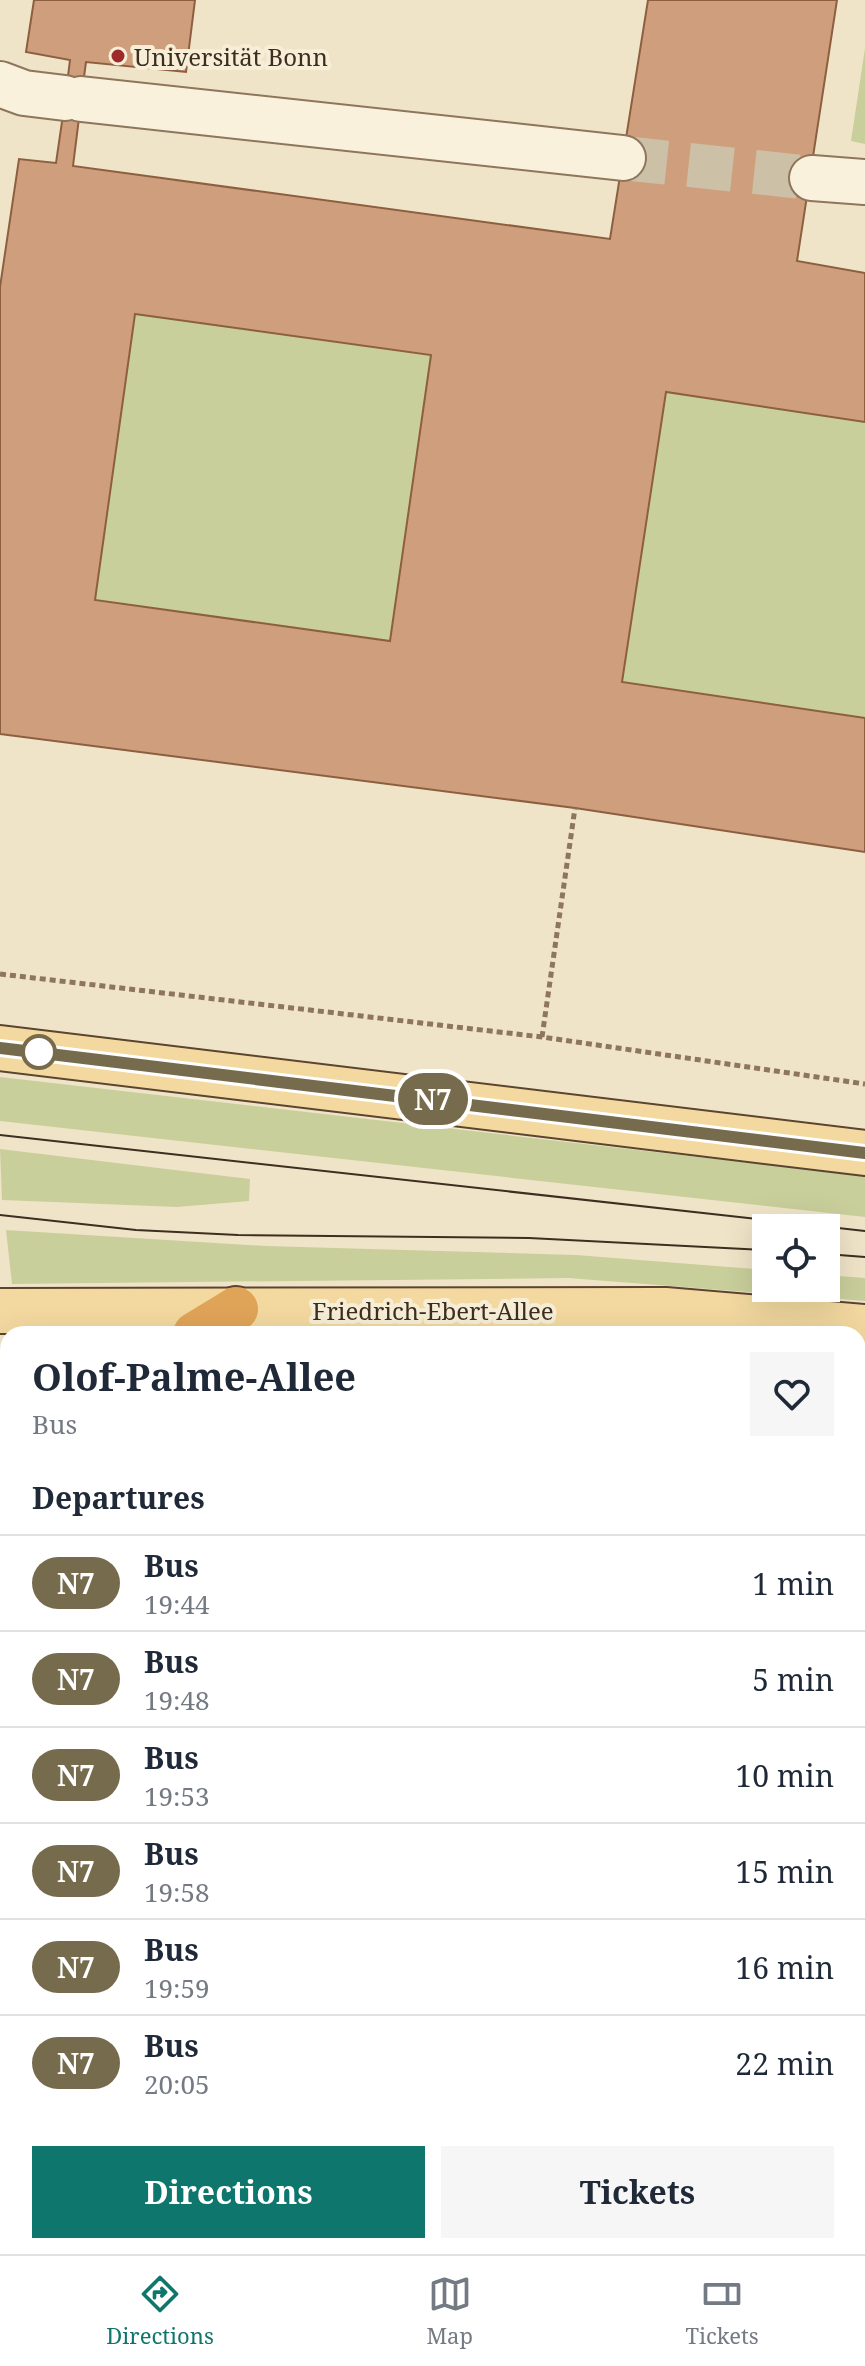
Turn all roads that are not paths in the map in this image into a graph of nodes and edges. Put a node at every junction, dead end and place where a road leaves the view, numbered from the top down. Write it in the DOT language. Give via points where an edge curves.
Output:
graph roads {
  1 [pos="0,84"];
  2 [pos="623,158"];
  3 [pos="812,178"];
  4 [pos="865,182"];
  5 [pos="0,1048"];
  6 [pos="865,1153"];
  7 [pos="236,1309"];
  8 [pos="0,1311"];
  9 [pos="208,1326"];
  10 [pos="853,1326"];
  1 -- 2 [label="lane" via="73,99"];
  3 -- 4 [label="lane"];
  5 -- 6 [label="main road"];
  7 -- 8 [label="main road, Friedrich-Ebert-Allee"];
  7 -- 9 [label="highway"];
  7 -- 10 [label="main road, Friedrich-Ebert-Allee" via="665,1310"];
}
